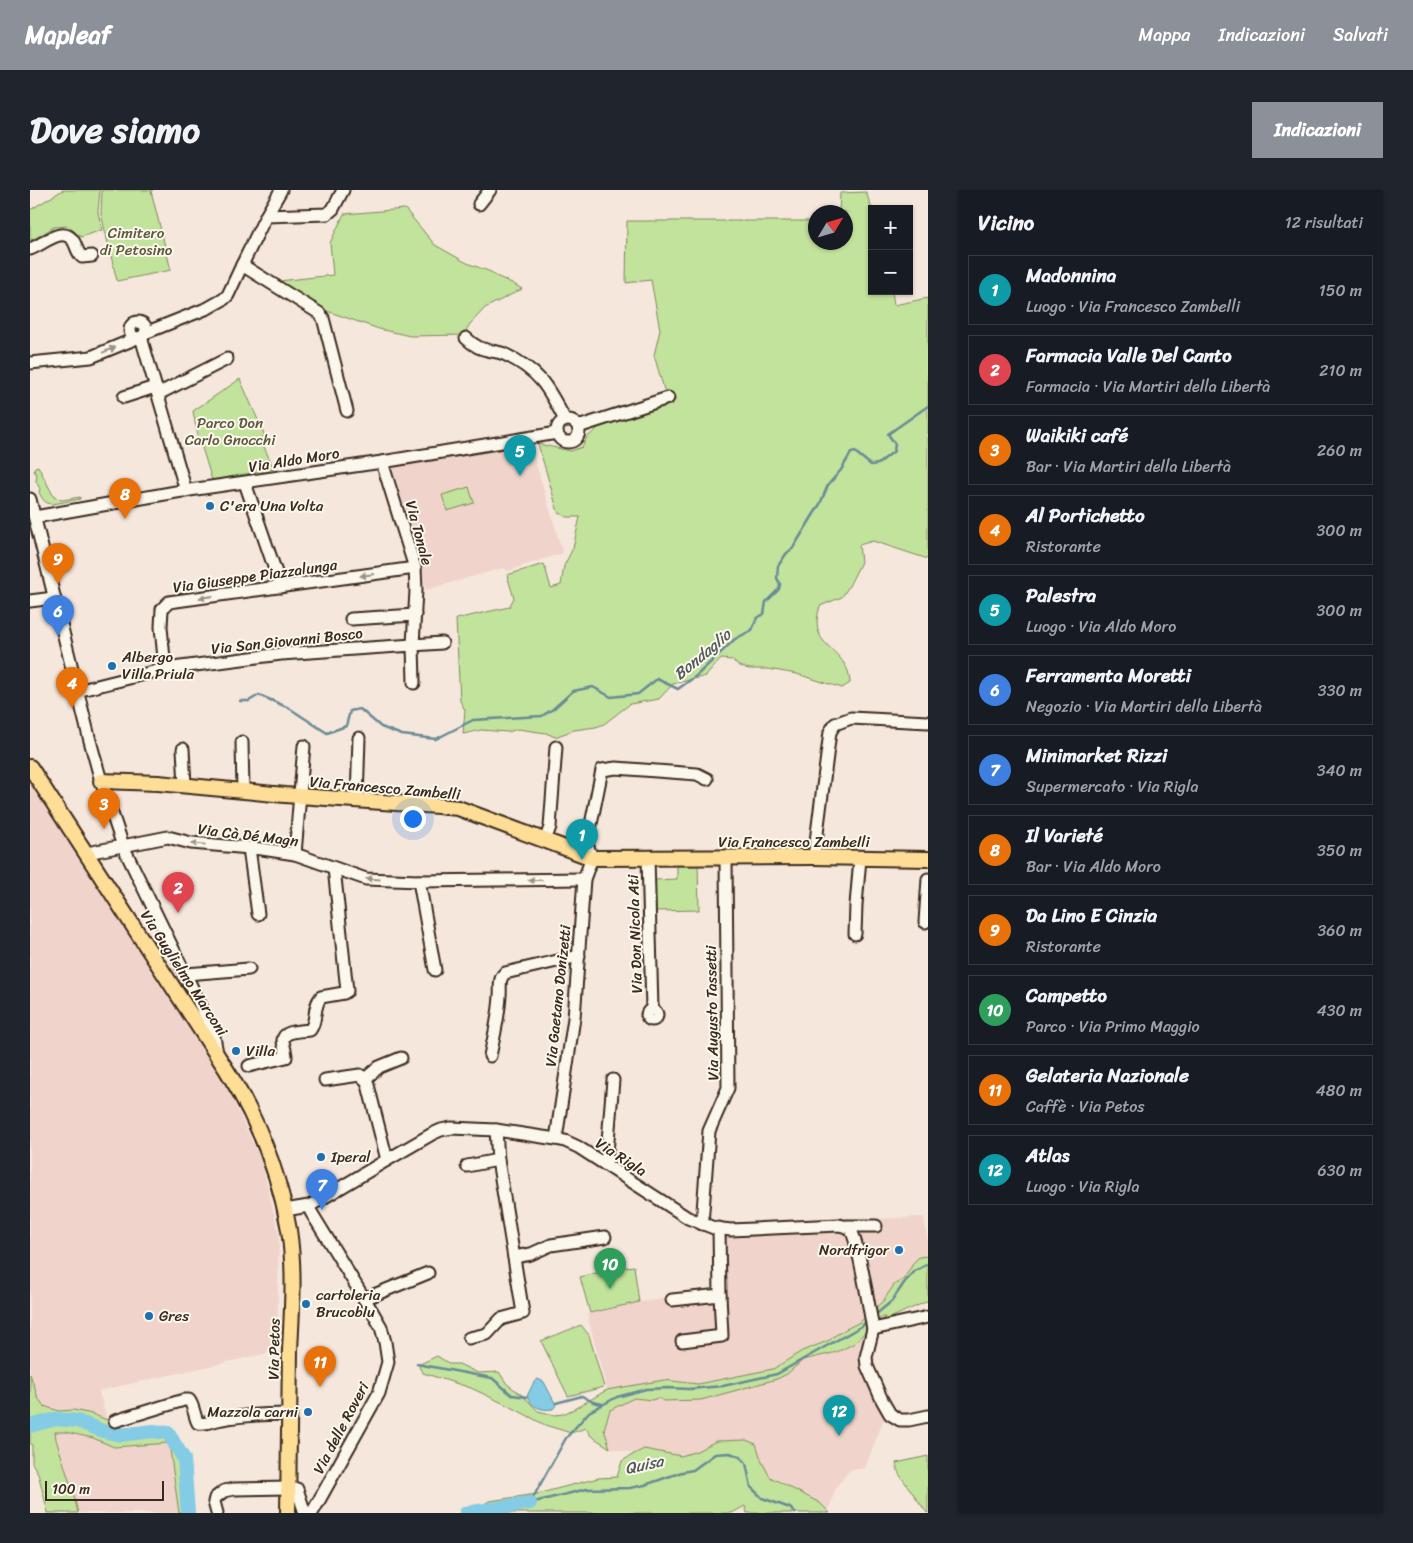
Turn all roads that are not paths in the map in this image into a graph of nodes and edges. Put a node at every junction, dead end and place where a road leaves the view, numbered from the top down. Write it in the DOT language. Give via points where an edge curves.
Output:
graph roads {
  1 [pos="282,190"];
  2 [pos="343,190"];
  3 [pos="490,190"];
  4 [pos="479,204"];
  5 [pos="266,216"];
  6 [pos="30,249"];
  7 [pos="92,256"];
  8 [pos="242,266"];
  9 [pos="141,333"];
  10 [pos="466,338"];
  11 [pos="227,359"];
  12 [pos="31,363"];
  13 [pos="156,390"];
  14 [pos="124,397"];
  15 [pos="668,398"];
  16 [pos="347,411"];
  17 [pos="565,420"];
  18 [pos="578,427"];
  19 [pos="557,433"];
  20 [pos="382,462"];
  21 [pos="245,483"];
  22 [pos="186,491"];
  23 [pos="30,499"];
  24 [pos="35,518"];
  25 [pos="415,568"];
  26 [pos="281,587"];
  27 [pos="54,598"];
  28 [pos="30,601"];
  29 [pos="415,615"];
  30 [pos="351,619"];
  31 [pos="442,643"];
  32 [pos="413,644"];
  33 [pos="165,669"];
  34 [pos="414,682"];
  35 [pos="77,691"];
  36 [pos="928,722"];
  37 [pos="359,738"];
  38 [pos="242,742"];
  39 [pos="304,746"];
  40 [pos="556,747"];
  41 [pos="183,749"];
  42 [pos="30,767"];
  43 [pos="707,779"];
  44 [pos="101,781"];
  45 [pos="185,785"];
  46 [pos="243,791"];
  47 [pos="299,796"];
  48 [pos="357,800"];
  49 [pos="545,841"];
  50 [pos="123,846"];
  51 [pos="249,848"];
  52 [pos="87,853"];
  53 [pos="295,854"];
  54 [pos="648,857"];
  55 [pos="814,857"];
  56 [pos="592,858"];
  57 [pos="726,858"];
  58 [pos="860,858"];
  59 [pos="928,859"];
  60 [pos="334,868"];
  61 [pos="584,879"];
  62 [pos="928,879"];
  63 [pos="419,880"];
  64 [pos="258,914"];
  65 [pos="925,922"];
  66 [pos="855,934"];
  67 [pos="579,956"];
  68 [pos="249,969"];
  69 [pos="435,970"];
  70 [pos="186,974"];
  71 [pos="199,1002"];
  72 [pos="652,1009"];
  73 [pos="195,1020"];
  74 [pos="218,1054"];
  75 [pos="490,1056"];
  76 [pos="401,1058"];
  77 [pos="250,1066"];
  78 [pos="365,1079"];
  79 [pos="325,1080"];
  80 [pos="612,1080"];
  81 [pos="496,1130"];
  82 [pos="556,1139"];
  83 [pos="387,1160"];
  84 [pos="498,1160"];
  85 [pos="606,1165"];
  86 [pos="467,1166"];
  87 [pos="309,1206"];
  88 [pos="285,1210"];
  89 [pos="702,1224"];
  90 [pos="847,1226"];
  91 [pos="876,1226"];
  92 [pos="719,1228"];
  93 [pos="605,1237"];
  94 [pos="514,1257"];
  95 [pos="428,1274"];
  96 [pos="720,1295"];
  97 [pos="364,1299"];
  98 [pos="672,1300"];
  99 [pos="928,1317"];
  100 [pos="872,1322"];
  101 [pos="469,1338"];
  102 [pos="682,1341"];
  103 [pos="289,1414"];
  104 [pos="928,1416"];
  105 [pos="114,1420"];
  106 [pos="292,1489"];
  107 [pos="217,1513"];
  108 [pos="288,1513"];
  109 [pos="305,1513"];
  110 [pos="312,1513"];
  1 -- 5 [label="street"];
  2 -- 5 [label="street" via="327,214"];
  3 -- 4 [label="street"];
  5 -- 8 [label="street"];
  6 -- 7 [label="street" via="61,235 74,241 82,257"];
  8 -- 9 [label="street" via="224,299"];
  8 -- 16 [label="street" via="320,313"];
  12 -- 9 [label="street, one-way" via="92,358"];
  9 -- 13 [label="street"];
  10 -- 17 [label="street" via="478,348 502,353 536,374"];
  11 -- 13 [label="street"];
  13 -- 14 [label="street"];
  13 -- 22 [label="street"];
  15 -- 18 [label="street, Via Aldo Moro"];
  17 -- 18 [label="street" via="574,422"];
  17 -- 19 [label="street"];
  18 -- 19 [label="street, Via Aldo Moro" via="578,434 571,441 561,439"];
  19 -- 20 [label="street, Via Aldo Moro"];
  20 -- 21 [label="street, Via Aldo Moro"];
  20 -- 25 [label="street, Via Tonale"];
  21 -- 22 [label="street, Via Aldo Moro"];
  21 -- 26 [label="street"];
  22 -- 24 [label="street, Via Aldo Moro"];
  23 -- 24 [label="street"];
  24 -- 27 [label="street"];
  25 -- 26 [label="street, Via Giuseppe Piazzalunga, one-way"];
  25 -- 29 [label="street, Via Tonale"];
  26 -- 33 [label="street, Via Giuseppe Piazzalunga, one-way" via="169,602 162,609"];
  27 -- 28 [label="street"];
  27 -- 35 [label="street"];
  29 -- 30 [label="street"];
  29 -- 32 [label="street, Via Tonale"];
  31 -- 32 [label="street, Via San Giovanni Bosco"];
  32 -- 33 [label="street, Via San Giovanni Bosco" via="281,654"];
  32 -- 34 [label="street"];
  33 -- 35 [label="street, Via San Giovanni Bosco"];
  35 -- 44 [label="street"];
  36 -- 55 [label="street" via="851,718 835,724 830,732"];
  37 -- 48 [label="street"];
  38 -- 46 [label="street"];
  39 -- 47 [label="street"];
  40 -- 49 [label="street" via="550,827"];
  41 -- 45 [label="street"];
  42 -- 52 [label="main road, Via Guglielmo Marconi"];
  43 -- 56 [label="street" via="697,774 616,768 602,770 587,844"];
  44 -- 45 [label="main road, Via Francesco Zambelli"];
  44 -- 50 [label="street"];
  45 -- 46 [label="main road, Via Francesco Zambelli"];
  46 -- 47 [label="main road, Via Francesco Zambelli"];
  47 -- 48 [label="main road, Via Francesco Zambelli"];
  47 -- 53 [label="street"];
  48 -- 49 [label="main road, Via Francesco Zambelli" via="458,808"];
  49 -- 56 [label="main road, Via Francesco Zambelli"];
  51 -- 50 [label="street, Via Cà Dé Magn, one-way" via="191,843 168,837"];
  50 -- 52 [label="street, Via Cà Dé Magn"];
  50 -- 70 [label="street"];
  51 -- 53 [label="street, Via Cà Dé Magn"];
  51 -- 64 [label="street"];
  52 -- 73 [label="main road, Via Guglielmo Marconi"];
  53 -- 60 [label="street, Via Cà Dé Magn"];
  54 -- 56 [label="main road, Via Francesco Zambelli"];
  54 -- 57 [label="main road, Via Francesco Zambelli"];
  54 -- 72 [label="street, Via Don Nicola Ati"];
  55 -- 57 [label="main road, Via Francesco Zambelli"];
  55 -- 58 [label="main road, Via Francesco Zambelli"];
  56 -- 61 [label="street, Via Gaetano Donizetti"];
  57 -- 89 [label="street, Via Augusto Tassetti" via="728,1088 709,1131"];
  58 -- 59 [label="main road, Via Francesco Zambelli"];
  58 -- 66 [label="street"];
  63 -- 60 [label="street, Via Cà Dé Magn, one-way" via="366,879"];
  60 -- 77 [label="street" via="347,991 321,997 316,1004 310,1030 285,1036 286,1057"];
  61 -- 63 [label="street, Via Cà Dé Magn, one-way"];
  61 -- 67 [label="street, Via Gaetano Donizetti"];
  62 -- 65 [label="street"];
  63 -- 69 [label="street"];
  67 -- 75 [label="street" via="502,976 500,1007"];
  67 -- 82 [label="street, Via Gaetano Donizetti" via="574,1018"];
  68 -- 70 [label="street"];
  70 -- 71 [label="street"];
  71 -- 73 [label="street"];
  71 -- 74 [label="street" via="213,1031"];
  73 -- 74 [label="main road, Via Guglielmo Marconi"];
  74 -- 88 [label="main road, Via Guglielmo Marconi" via="249,1108 267,1148"];
  76 -- 78 [label="street" via="380,1067"];
  78 -- 79 [label="street" via="360,1075"];
  78 -- 83 [label="street"];
  80 -- 85 [label="street"];
  81 -- 82 [label="street, Via Rigla"];
  81 -- 83 [label="street, Via Rigla" via="441,1130"];
  81 -- 84 [label="street"];
  82 -- 85 [label="street, Via Rigla" via="578,1147"];
  83 -- 87 [label="street, Via Rigla"];
  84 -- 86 [label="street"];
  84 -- 94 [label="street"];
  85 -- 89 [label="street, Via Rigla"];
  87 -- 88 [label="street, Via Rigla"];
  87 -- 97 [label="street, Via delle Roveri"];
  88 -- 103 [label="main road, Via Petos" via="292,1268"];
  89 -- 92 [label="street, Via Rigla"];
  90 -- 91 [label="street, Via Rigla"];
  90 -- 92 [label="street, Via Rigla"];
  90 -- 100 [label="street" via="852,1230 856,1244"];
  92 -- 96 [label="street"];
  93 -- 94 [label="street" via="551,1245"];
  94 -- 101 [label="street" via="523,1313 501,1319 487,1334"];
  95 -- 97 [label="street"];
  96 -- 98 [label="street"];
  96 -- 102 [label="street" via="722,1336"];
  97 -- 110 [label="street, Via delle Roveri" via="380,1327 388,1362 380,1393"];
  99 -- 100 [label="street"];
  100 -- 104 [label="street" via="867,1366 890,1414 900,1420"];
  103 -- 105 [label="street" via="233,1417 202,1424 196,1419 192,1403 184,1400"];
  103 -- 106 [label="main road, Via Petos"];
  106 -- 107 [label="street" via="224,1491 215,1498"];
  106 -- 108 [label="main road, Via Petos"];
  106 -- 109 [label="street"];
}
